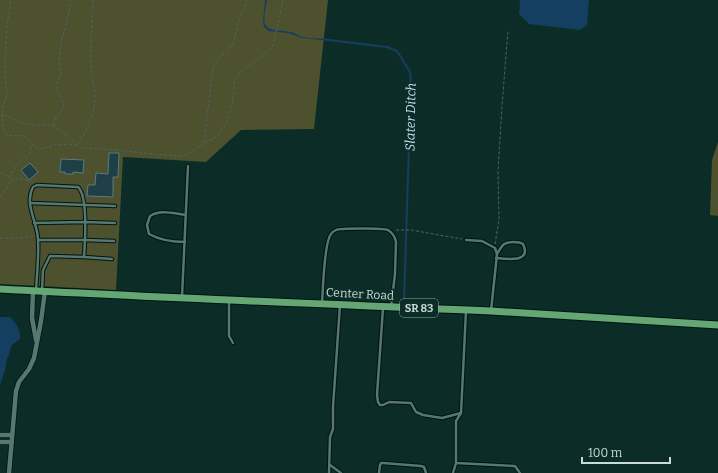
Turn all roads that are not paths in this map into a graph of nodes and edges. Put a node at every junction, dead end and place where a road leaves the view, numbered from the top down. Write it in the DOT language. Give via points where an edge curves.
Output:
graph roads {
  1 [pos="188,166"];
  2 [pos="30,203"];
  3 [pos="84,204"];
  4 [pos="115,206"];
  5 [pos="186,215"];
  6 [pos="85,222"];
  7 [pos="34,223"];
  8 [pos="115,223"];
  9 [pos="38,240"];
  10 [pos="85,240"];
  11 [pos="466,240"];
  12 [pos="114,241"];
  13 [pos="185,242"];
  14 [pos="497,254"];
  15 [pos="84,257"];
  16 [pos="112,258"];
  17 [pos="496,258"];
  18 [pos="0,289"];
  19 [pos="39,291"];
  20 [pos="182,298"];
  21 [pos="229,299"];
  22 [pos="322,304"];
  23 [pos="340,304"];
  24 [pos="387,307"];
  25 [pos="466,310"];
  26 [pos="491,311"];
  27 [pos="718,325"];
  28 [pos="37,342"];
  29 [pos="233,343"];
  30 [pos="461,413"];
  31 [pos="0,435"];
  32 [pos="12,435"];
  33 [pos="0,442"];
  34 [pos="12,442"];
  35 [pos="456,463"];
  36 [pos="329,465"];
  37 [pos="9,473"];
  38 [pos="329,473"];
  39 [pos="341,473"];
  40 [pos="379,473"];
  41 [pos="426,473"];
  42 [pos="454,473"];
  43 [pos="520,473"];
  1 -- 5 [label="lane"];
  2 -- 3 [label="lane"];
  2 -- 3 [label="lane" via="30,192 37,185 78,187 81,189"];
  2 -- 7 [label="lane"];
  3 -- 4 [label="lane"];
  3 -- 6 [label="lane"];
  5 -- 13 [label="lane"];
  5 -- 13 [label="lane" via="155,213 150,216 147,225 149,234 156,238"];
  6 -- 7 [label="lane"];
  6 -- 8 [label="lane"];
  6 -- 10 [label="lane"];
  7 -- 9 [label="lane"];
  9 -- 10 [label="lane"];
  9 -- 19 [label="lane"];
  10 -- 12 [label="lane"];
  10 -- 15 [label="lane"];
  11 -- 14 [label="lane" via="482,241 495,248"];
  13 -- 20 [label="lane"];
  14 -- 17 [label="lane"];
  14 -- 17 [label="lane" via="505,243 520,242 525,247 525,252 520,258"];
  15 -- 16 [label="lane"];
  15 -- 19 [label="lane" via="50,256 43,270"];
  17 -- 26 [label="lane"];
  18 -- 19 [label="main road, Center Road / SR 83"];
  19 -- 20 [label="main road, Center Road / SR 83"];
  19 -- 28 [label="street" via="41,321"];
  19 -- 28 [label="street" via="32,318"];
  20 -- 21 [label="main road, Center Road / SR 83"];
  21 -- 22 [label="main road, Center Road / SR 83"];
  21 -- 29 [label="lane" via="229,336"];
  22 -- 23 [label="main road, Center Road / SR 83"];
  22 -- 24 [label="lane" via="326,245 330,234 336,229 381,229 388,230 396,239 395,274"];
  23 -- 24 [label="main road, Center Road / SR 83"];
  23 -- 36 [label="lane"];
  24 -- 25 [label="main road, Center Road / SR 83"];
  24 -- 30 [label="lane" via="377,395 380,405 389,402 411,402 416,412 442,418"];
  25 -- 26 [label="main road, Center Road / SR 83"];
  25 -- 30 [label="lane"];
  26 -- 27 [label="main road, Center Road / SR 83"];
  28 -- 32 [label="street" via="30,369 19,382 16,391"];
  30 -- 35 [label="lane" via="456,420"];
  31 -- 32 [label="street"];
  32 -- 34 [label="street"];
  33 -- 34 [label="street"];
  34 -- 37 [label="street"];
  35 -- 42 [label="lane"];
  35 -- 43 [label="lane" via="515,466"];
  36 -- 38 [label="lane"];
  36 -- 39 [label="lane"];
  40 -- 41 [label="lane" via="381,463 421,466"];
}
